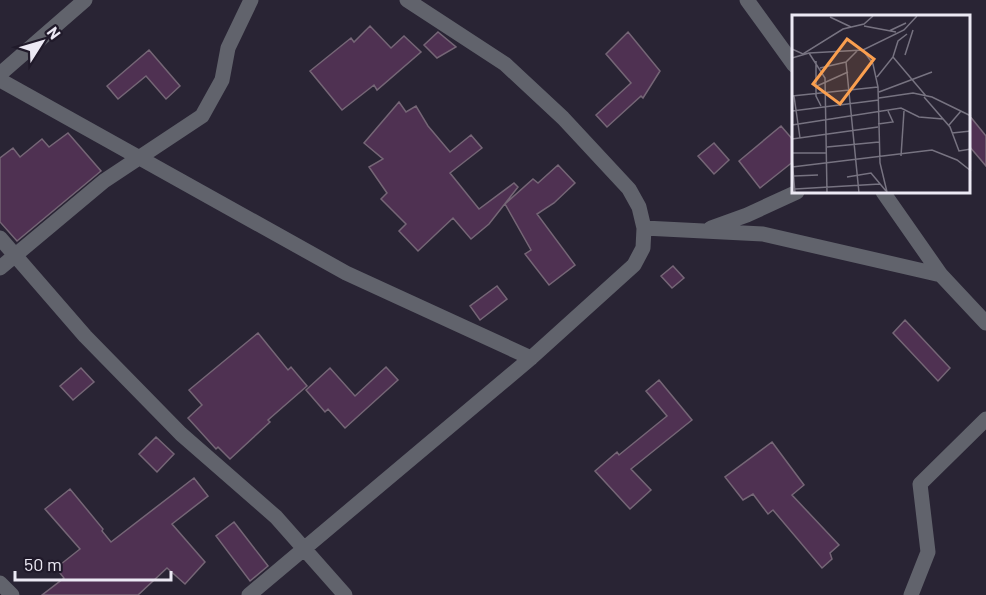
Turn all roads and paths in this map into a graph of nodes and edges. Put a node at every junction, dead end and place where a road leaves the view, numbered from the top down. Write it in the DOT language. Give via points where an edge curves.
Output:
graph roads {
  1 [pos="85,0"];
  2 [pos="251,0"];
  3 [pos="407,0"];
  4 [pos="747,0"];
  5 [pos="792,62"];
  6 [pos="0,74"];
  7 [pos="0,80"];
  8 [pos="141,158"];
  9 [pos="793,194"];
  10 [pos="884,194"];
  11 [pos="644,228"];
  12 [pos="704,231"];
  13 [pos="0,238"];
  14 [pos="14,256"];
  15 [pos="0,268"];
  16 [pos="941,275"];
  17 [pos="986,323"];
  18 [pos="531,358"];
  19 [pos="986,418"];
  20 [pos="304,548"];
  21 [pos="0,583"];
  22 [pos="12,595"];
  23 [pos="249,595"];
  24 [pos="345,595"];
  25 [pos="912,595"];
  1 -- 6 [label="street"];
  2 -- 8 [label="street" via="228,48 222,80 201,116"];
  3 -- 11 [label="street" via="505,64 563,118 629,189"];
  4 -- 5 [label="street"];
  7 -- 8 [label="street"];
  8 -- 14 [label="street" via="104,181"];
  8 -- 18 [label="street" via="346,273"];
  9 -- 12 [label="street"];
  10 -- 16 [label="street"];
  11 -- 12 [label="street"];
  11 -- 18 [label="street" via="643,248 634,265"];
  12 -- 16 [label="street" via="763,234"];
  13 -- 14 [label="street"];
  14 -- 15 [label="street"];
  14 -- 20 [label="street" via="180,434 276,517"];
  16 -- 17 [label="street"];
  18 -- 20 [label="street"];
  19 -- 25 [label="street" via="920,483 928,552"];
  20 -- 23 [label="street"];
  20 -- 24 [label="street"];
  21 -- 22 [label="street"];
}
